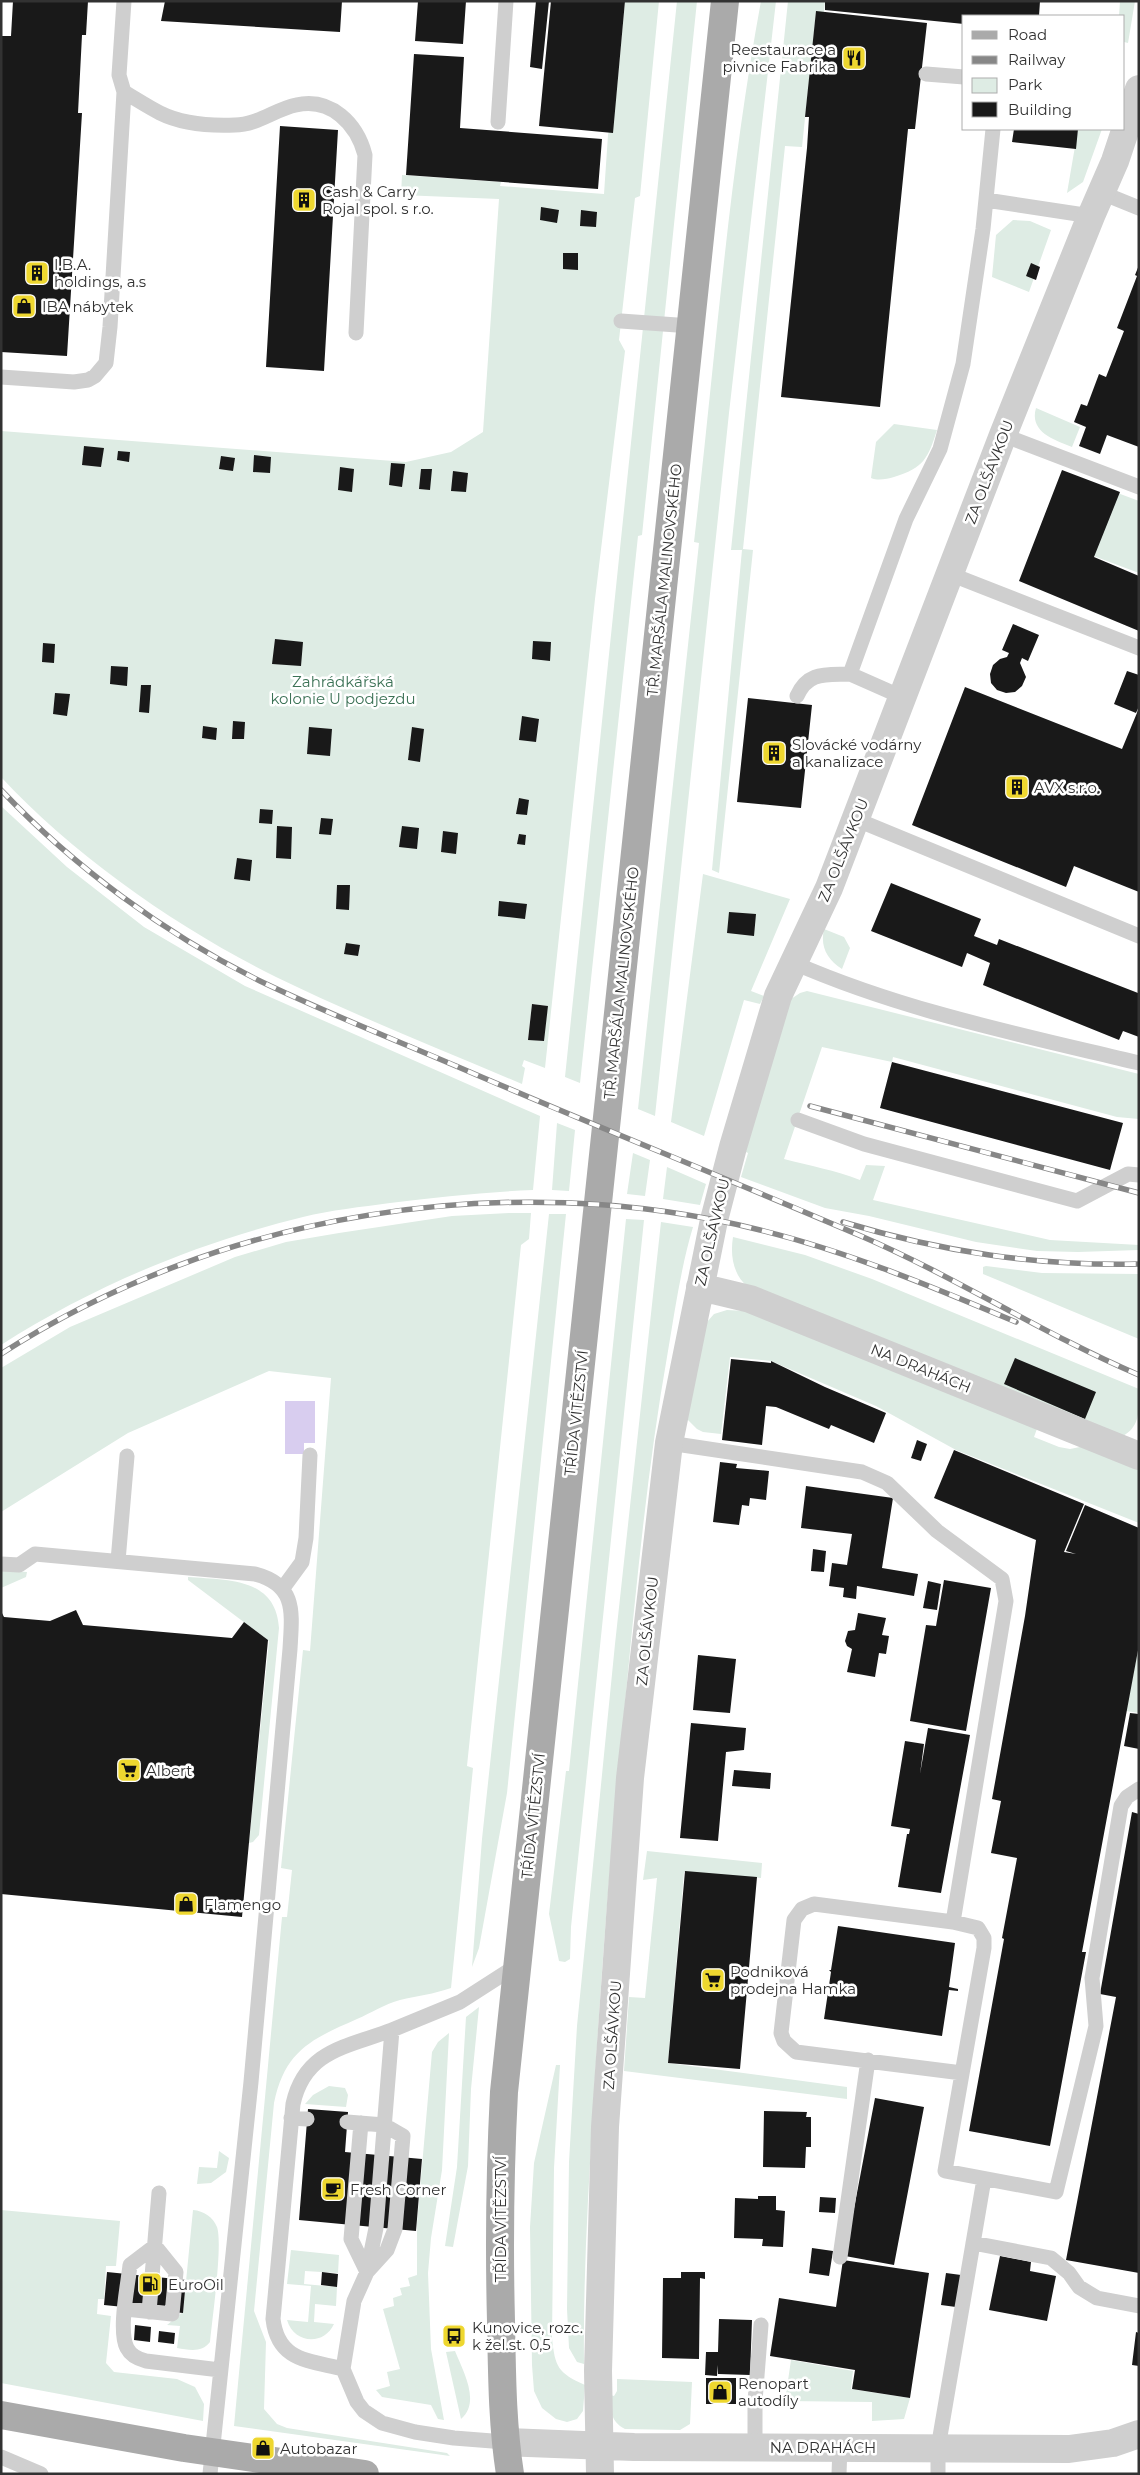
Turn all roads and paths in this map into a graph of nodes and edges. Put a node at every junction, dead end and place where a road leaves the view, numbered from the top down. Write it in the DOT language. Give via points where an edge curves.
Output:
graph roads {
  1 [pos="124,1"];
  2 [pos="506,1"];
  3 [pos="725,1"];
  4 [pos="926,74"];
  5 [pos="962,77"];
  6 [pos="1139,89"];
  7 [pos="124,92"];
  8 [pos="498,122"];
  9 [pos="993,130"];
  10 [pos="986,200"];
  11 [pos="1096,205"];
  12 [pos="1139,208"];
  13 [pos="621,321"];
  14 [pos="691,326"];
  15 [pos="356,333"];
  16 [pos="1,377"];
  17 [pos="1003,435"];
  18 [pos="1139,487"];
  19 [pos="950,574"];
  20 [pos="1139,648"];
  21 [pos="850,674"];
  22 [pos="797,696"];
  23 [pos="902,697"];
  24 [pos="855,819"];
  25 [pos="1139,936"];
  26 [pos="794,963"];
  27 [pos="1139,1063"];
  28 [pos="798,1120"];
  29 [pos="603,1159"];
  30 [pos="1139,1175"];
  31 [pos="700,1288"];
  32 [pos="669,1443"];
  33 [pos="310,1455"];
  34 [pos="127,1456"];
  35 [pos="1139,1456"];
  36 [pos="118,1562"];
  37 [pos="1,1564"];
  38 [pos="283,1588"];
  39 [pos="1139,1789"];
  40 [pos="954,1922"];
  41 [pos="516,1966"];
  42 [pos="392,2030"];
  43 [pos="868,2060"];
  44 [pos="962,2073"];
  45 [pos="291,2118"];
  46 [pos="307,2119"];
  47 [pos="384,2125"];
  48 [pos="984,2179"];
  49 [pos="159,2193"];
  50 [pos="973,2243"];
  51 [pos="155,2246"];
  52 [pos="840,2257"];
  53 [pos="367,2272"];
  54 [pos="1139,2306"];
  55 [pos="126,2309"];
  56 [pos="149,2312"];
  57 [pos="761,2325"];
  58 [pos="343,2369"];
  59 [pos="220,2370"];
  60 [pos="1,2415"];
  61 [pos="1139,2434"];
  62 [pos="505,2442"];
  63 [pos="599,2446"];
  64 [pos="755,2447"];
  65 [pos="840,2447"];
  66 [pos="1,2457"];
  67 [pos="232,2461"];
  68 [pos="938,2461"];
  69 [pos="211,2466"];
  70 [pos="41,2474"];
  71 [pos="365,2474"];
  72 [pos="510,2474"];
  73 [pos="600,2474"];
  74 [pos="839,2474"];
  1 -- 7 [label="lane" via="119,75"];
  2 -- 8 [label="lane"];
  3 -- 14 [label="main road, TŘ. MARŠÁLA MALINOVSKÉHO"];
  4 -- 5 [label="lane"];
  6 -- 11 [label="street, ZA OLŠÁVKOU"];
  7 -- 15 [label="lane" via="162,114 200,124 237,125 296,105 312,104 337,112 348,121 357,133 365,156"];
  7 -- 16 [label="lane" via="106,363 95,376 80,382"];
  9 -- 10 [label="lane"];
  10 -- 11 [label="lane"];
  10 -- 21 [label="lane" via="963,364 940,449 906,519"];
  11 -- 12 [label="lane"];
  11 -- 17 [label="street, ZA OLŠÁVKOU"];
  13 -- 14 [label="lane"];
  14 -- 29 [label="main road, TŘ. MARŠÁLA MALINOVSKÉHO"];
  17 -- 18 [label="lane"];
  17 -- 19 [label="street, ZA OLŠÁVKOU"];
  19 -- 20 [label="lane"];
  19 -- 23 [label="street, ZA OLŠÁVKOU"];
  21 -- 22 [label="lane" via="818,675 802,683"];
  21 -- 23 [label="lane"];
  23 -- 24 [label="street, ZA OLŠÁVKOU"];
  24 -- 25 [label="lane"];
  24 -- 26 [label="street, ZA OLŠÁVKOU" via="829,888"];
  26 -- 27 [label="lane" via="915,1008"];
  26 -- 31 [label="street, ZA OLŠÁVKOU" via="778,996 733,1147"];
  28 -- 30 [label="lane" via="864,1144 1077,1200 1128,1174"];
  29 -- 41 [label="main road, TŘÍDA VÍTĚZSTVÍ"];
  31 -- 32 [label="street, ZA OLŠÁVKOU"];
  31 -- 35 [label="street, NA DRAHÁCH" via="750,1299"];
  32 -- 40 [label="lane" via="862,1472 879,1478 896,1490 937,1531 1002,1579 1006,1601"];
  32 -- 63 [label="street, ZA OLŠÁVKOU" via="630,1778 606,2118 599,2294"];
  33 -- 38 [label="lane" via="302,1562"];
  34 -- 36 [label="lane"];
  36 -- 37 [label="lane" via="35,1554 19,1565"];
  36 -- 38 [label="lane" via="256,1574 277,1582"];
  38 -- 59 [label="lane" via="291,1612 290,1649"];
  39 -- 48 [label="lane" via="1121,1806 1092,1978 1096,2026 1056,2192"];
  40 -- 43 [label="lane" via="814,1904 797,1914 782,2026 784,2041 796,2052"];
  40 -- 44 [label="lane" via="974,1926 984,1938"];
  41 -- 42 [label="lane" via="460,2002"];
  41 -- 62 [label="main road, TŘÍDA VÍTĚZSTVÍ" via="504,2092 499,2211"];
  42 -- 45 [label="lane" via="327,2054 315,2062 297,2087"];
  42 -- 47 [label="lane"];
  43 -- 44 [label="lane"];
  43 -- 52 [label="lane"];
  44 -- 48 [label="lane" via="945,2171"];
  45 -- 46 [label="lane"];
  45 -- 58 [label="lane" via="273,2319 275,2336 294,2356"];
  47 -- 53 [label="lane" via="376,2228"];
  47 -- 53 [label="lane" via="354,2123 351,2239"];
  48 -- 50 [label="lane"];
  49 -- 51 [label="lane"];
  50 -- 54 [label="lane" via="1051,2258 1079,2286 1097,2298"];
  50 -- 68 [label="lane"];
  51 -- 55 [label="lane" via="130,2265"];
  51 -- 56 [label="lane"];
  51 -- 56 [label="lane" via="176,2272 172,2314"];
  53 -- 58 [label="lane" via="354,2301"];
  55 -- 56 [label="lane"];
  55 -- 59 [label="lane" via="124,2339 127,2349 139,2359"];
  57 -- 64 [label="lane" via="754,2401"];
  58 -- 62 [label="lane" via="357,2402 364,2411 382,2422 415,2432"];
  59 -- 69 [label="lane"];
  60 -- 71 [label="main road, bridge" via="184,2448"];
  61 -- 68 [label="street, NA DRAHÁCH" via="1113,2443"];
  62 -- 63 [label="street, NA DRAHÁCH"];
  62 -- 72 [label="main road, TŘÍDA VÍTĚZSTVÍ"];
  63 -- 64 [label="street, NA DRAHÁCH"];
  63 -- 73 [label="street, ZA OLŠÁVKOU"];
  64 -- 65 [label="street, NA DRAHÁCH"];
  65 -- 68 [label="street, NA DRAHÁCH"];
  65 -- 74 [label="lane"];
  66 -- 70 [label="lane"];
  67 -- 69 [label="lane"];
}
